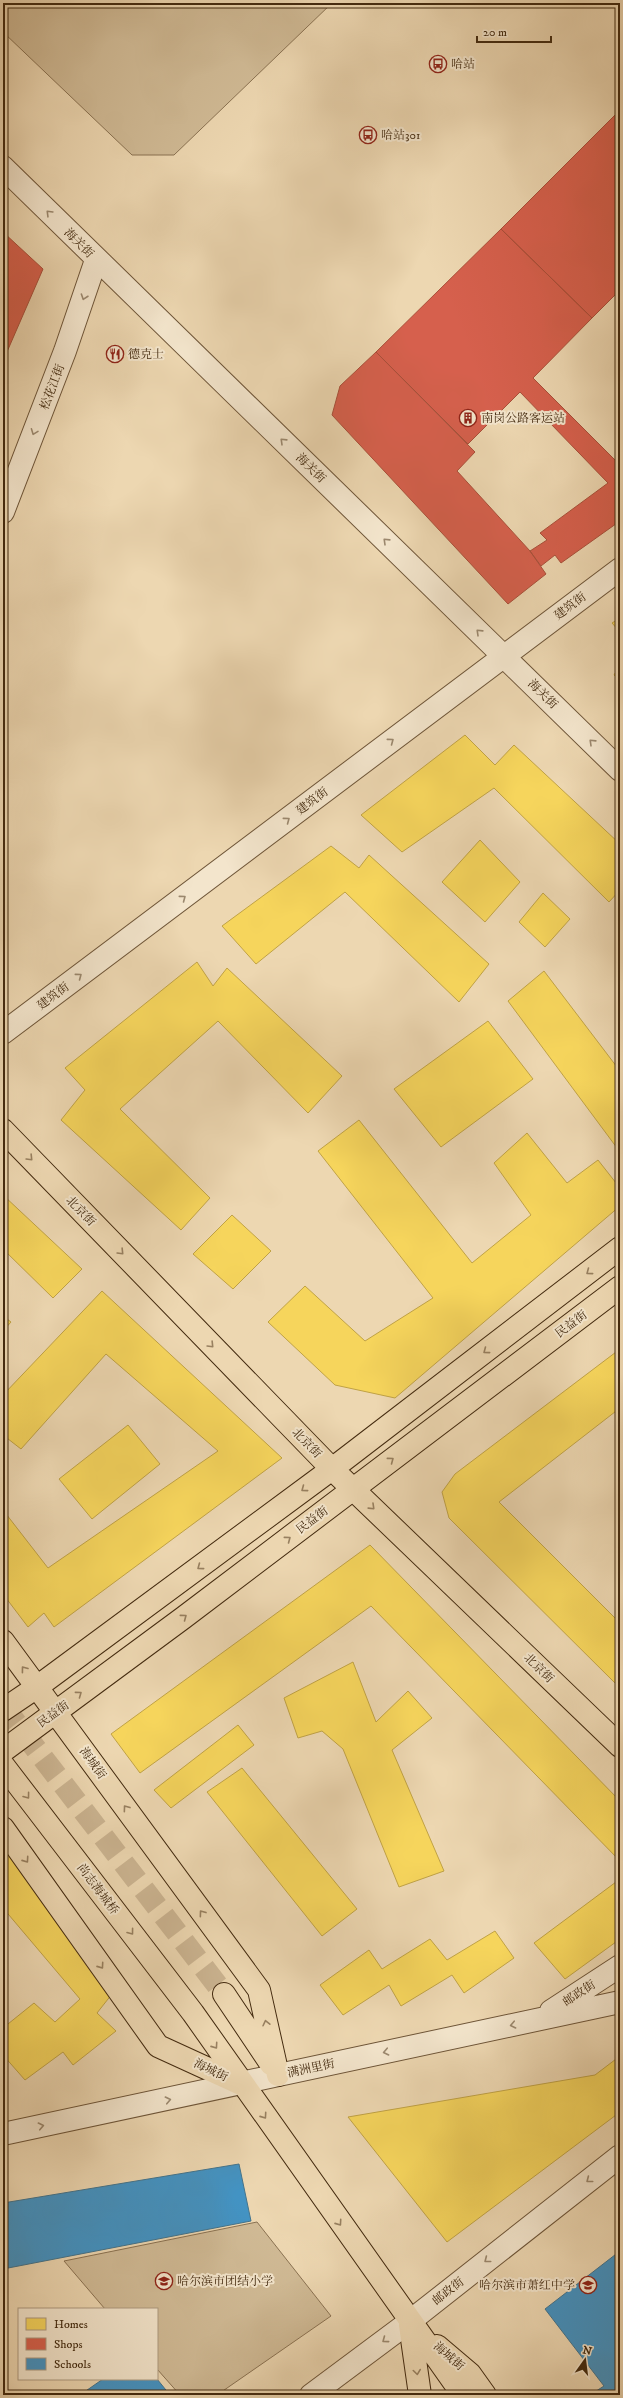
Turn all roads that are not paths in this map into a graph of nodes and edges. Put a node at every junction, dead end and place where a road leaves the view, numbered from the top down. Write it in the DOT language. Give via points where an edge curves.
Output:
graph roads {
  1 [pos="3,167"];
  2 [pos="96,260"];
  3 [pos="3,512"];
  4 [pos="620,569"];
  5 [pos="504,656"];
  6 [pos="620,770"];
  7 [pos="3,1033"];
  8 [pos="3,1130"];
  9 [pos="620,1248"];
  10 [pos="620,1286"];
  11 [pos="332,1469"];
  12 [pos="353,1489"];
  13 [pos="3,1641"];
  14 [pos="37,1687"];
  15 [pos="3,1710"];
  16 [pos="56,1712"];
  17 [pos="620,1746"];
  18 [pos="3,1751"];
  19 [pos="3,1765"];
  20 [pos="3,1828"];
  21 [pos="620,1966"];
  22 [pos="224,1994"];
  23 [pos="620,2002"];
  24 [pos="539,2019"];
  25 [pos="278,2075"];
  26 [pos="242,2084"];
  27 [pos="3,2134"];
  28 [pos="620,2156"];
  29 [pos="409,2322"];
  30 [pos="311,2395"];
  31 [pos="420,2395"];
  32 [pos="462,2395"];
  33 [pos="485,2395"];
  2 -- 1 [label="street, 海关街, one-way"];
  2 -- 3 [label="street, 松花江街, one-way" via="66,351"];
  5 -- 2 [label="street, 海关街, one-way"];
  4 -- 5 [label="street, 建筑街"];
  6 -- 5 [label="street, 海关街, one-way"];
  7 -- 5 [label="street, 建筑街, one-way"];
  8 -- 11 [label="main road, 北京街, one-way"];
  9 -- 11 [label="main road, one-way"];
  12 -- 10 [label="main road, 民益街, one-way"];
  11 -- 12 [label="main road, 北京街"];
  11 -- 14 [label="main road, one-way"];
  16 -- 12 [label="main road, 民益街, one-way"];
  12 -- 17 [label="main road, 北京街, one-way"];
  14 -- 13 [label="main road, 海城街, one-way"];
  14 -- 15 [label="main road"];
  14 -- 16 [label="main road, 海城街"];
  16 -- 18 [label="main road, 民益街"];
  25 -- 16 [label="main road, 海城街, one-way" via="259,1990"];
  19 -- 26 [label="main road, 尚志海城桥, one-way" via="193,2014"];
  20 -- 26 [label="main road, 海城街, one-way" via="158,2046"];
  21 -- 24 [label="street, 邮政街"];
  22 -- 25 [label="main road"];
  23 -- 24 [label="street, 满洲里街"];
  24 -- 25 [label="street, 满洲里街, one-way"];
  25 -- 26 [label="street, 满洲里街"];
  27 -- 26 [label="street, 满洲里街, one-way"];
  26 -- 29 [label="main road, 海城街, one-way"];
  28 -- 29 [label="street, 邮政街, one-way"];
  29 -- 30 [label="street, 邮政街, one-way"];
  29 -- 31 [label="main road, 海城街, one-way"];
  29 -- 32 [label="main road, 海城街"];
  29 -- 33 [label="main road, 海城街" via="470,2374"];
}
